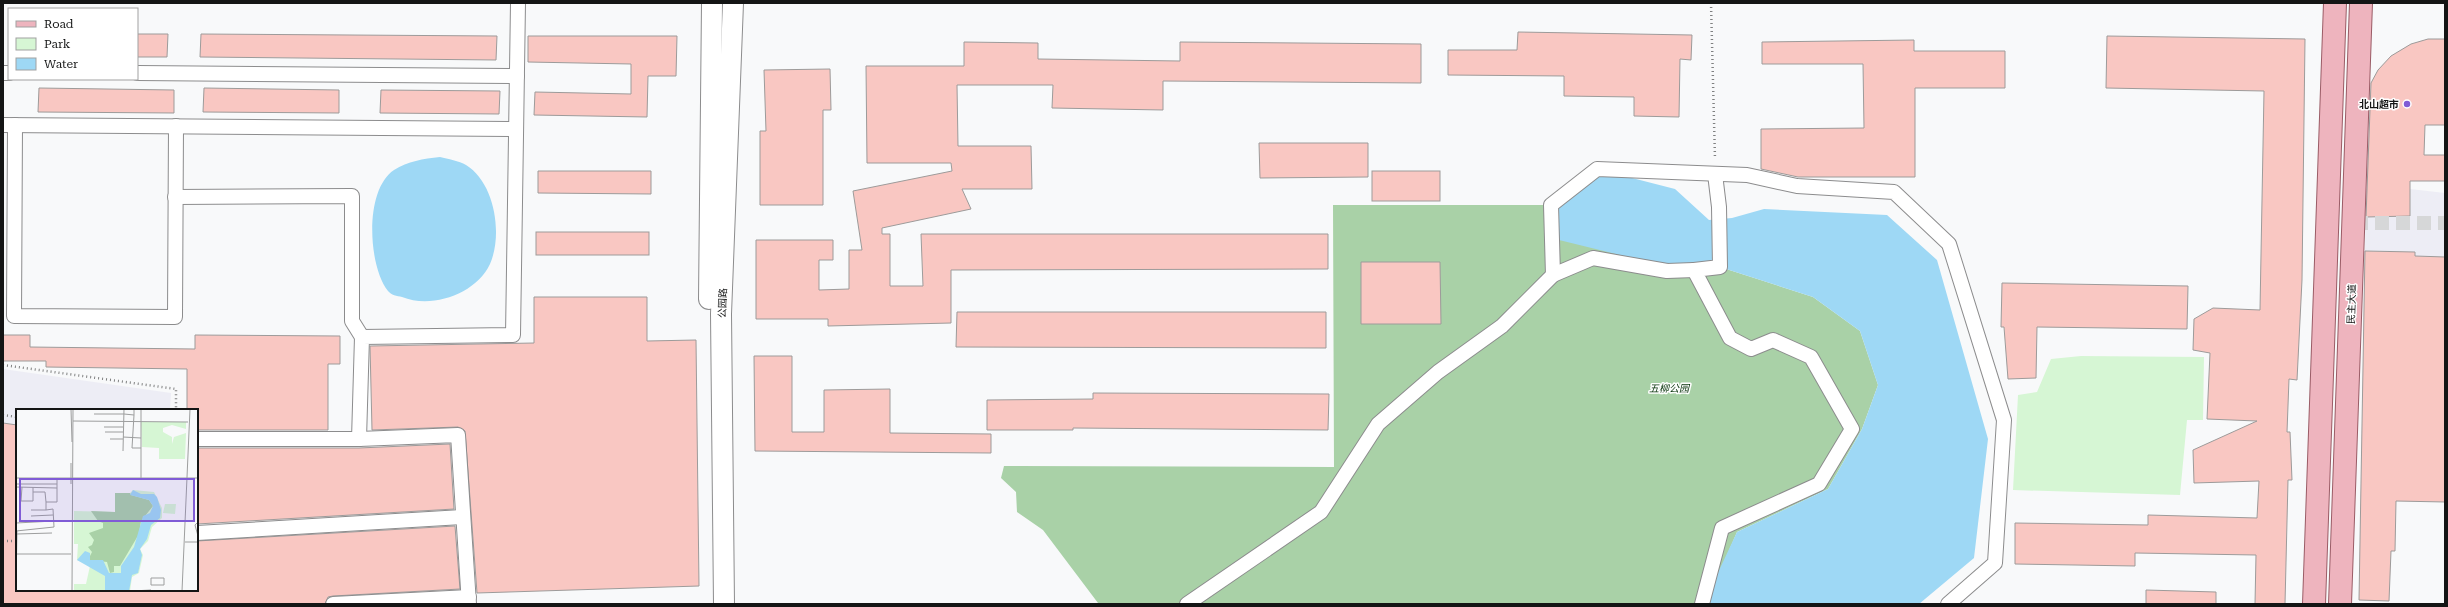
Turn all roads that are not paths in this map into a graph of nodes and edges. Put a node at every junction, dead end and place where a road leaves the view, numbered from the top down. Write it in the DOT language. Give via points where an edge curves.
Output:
graph roads {
  1 [pos="518,3"];
  2 [pos="712,3"];
  3 [pos="733,3"];
  4 [pos="2335,3"];
  5 [pos="2361,3"];
  6 [pos="138,73"];
  7 [pos="517,76"];
  8 [pos="9,125"];
  9 [pos="176,126"];
  10 [pos="516,129"];
  11 [pos="1715,174"];
  12 [pos="176,196"];
  13 [pos="1694,270"];
  14 [pos="1553,275"];
  15 [pos="362,338"];
  16 [pos="198,439"];
  17 [pos="359,439"];
  18 [pos="462,518"];
  19 [pos="198,533"];
  20 [pos="469,600"];
  21 [pos="333,604"];
  22 [pos="716,604"];
  23 [pos="724,604"];
  24 [pos="1187,604"];
  25 [pos="1702,604"];
  26 [pos="1948,604"];
  27 [pos="2314,604"];
  28 [pos="2340,604"];
  1 -- 7 [label="street"];
  2 -- 22 [label="street" via="708,321"];
  3 -- 23 [label="street, 公园路" via="721,314"];
  4 -- 27 [label="main road"];
  5 -- 28 [label="main road, 民主大道"];
  6 -- 7 [label="street"];
  7 -- 10 [label="street"];
  8 -- 9 [label="street"];
  8 -- 12 [label="street" via="14,316 175,317"];
  9 -- 10 [label="street"];
  9 -- 12 [label="street"];
  10 -- 15 [label="street" via="513,335"];
  11 -- 13 [label="street" via="1720,267"];
  11 -- 14 [label="street" via="1597,169 1551,204"];
  11 -- 26 [label="street" via="1747,175 1797,186 1894,192 1949,244 2004,420 1995,563"];
  12 -- 15 [label="street" via="352,196 352,321"];
  13 -- 14 [label="street" via="1667,271 1593,258"];
  13 -- 25 [label="street" via="1730,338 1751,349 1773,340 1811,357 1852,429 1819,484 1722,528"];
  14 -- 24 [label="street" via="1502,326 1438,372 1378,424 1321,512"];
  15 -- 17 [label="street"];
  16 -- 17 [label="street"];
  17 -- 18 [label="street" via="458,435"];
  18 -- 19 [label="street"];
  18 -- 20 [label="street"];
  20 -- 21 [label="street"];
}
